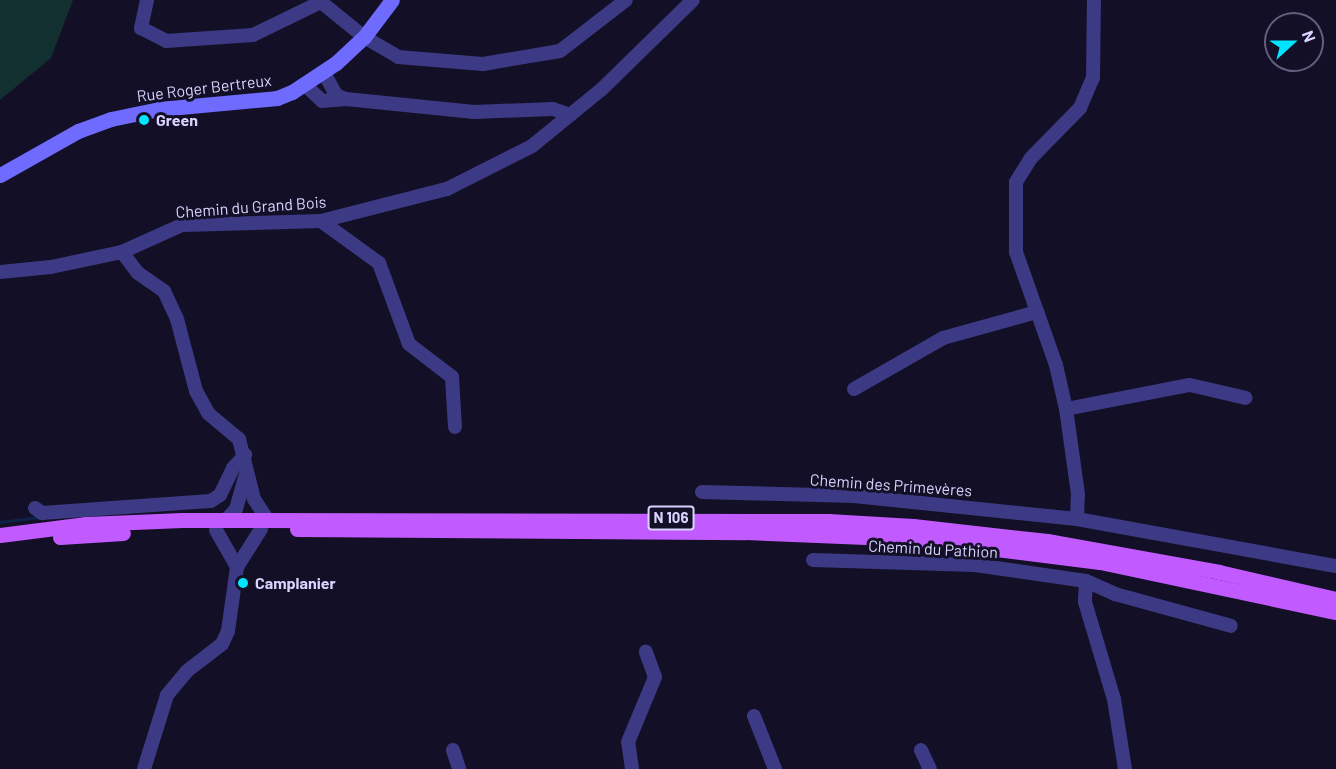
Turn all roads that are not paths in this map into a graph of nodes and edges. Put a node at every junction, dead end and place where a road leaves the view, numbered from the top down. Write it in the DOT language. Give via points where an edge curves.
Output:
graph roads {
  1 [pos="147,0"];
  2 [pos="392,0"];
  3 [pos="626,0"];
  4 [pos="693,0"];
  5 [pos="1094,0"];
  6 [pos="322,1"];
  7 [pos="364,37"];
  8 [pos="324,73"];
  9 [pos="305,85"];
  10 [pos="346,99"];
  11 [pos="570,115"];
  12 [pos="0,175"];
  13 [pos="321,221"];
  14 [pos="122,252"];
  15 [pos="0,272"];
  16 [pos="1036,312"];
  17 [pos="854,389"];
  18 [pos="1246,398"];
  19 [pos="1066,409"];
  20 [pos="455,427"];
  21 [pos="247,461"];
  22 [pos="702,492"];
  23 [pos="35,508"];
  24 [pos="1077,519"];
  25 [pos="222,524"];
  26 [pos="264,524"];
  27 [pos="0,537"];
  28 [pos="813,560"];
  29 [pos="1336,566"];
  30 [pos="237,567"];
  31 [pos="1243,578"];
  32 [pos="1086,581"];
  33 [pos="1336,593"];
  34 [pos="1336,599"];
  35 [pos="1336,612"];
  36 [pos="1231,626"];
  37 [pos="646,652"];
  38 [pos="754,716"];
  39 [pos="453,750"];
  40 [pos="921,750"];
  41 [pos="144,769"];
  42 [pos="459,769"];
  43 [pos="632,769"];
  44 [pos="775,769"];
  45 [pos="930,769"];
  46 [pos="1125,769"];
  1 -- 6 [label="street" via="141,28 165,41 253,35"];
  2 -- 7 [label="street, Rue Roger Bertreux"];
  3 -- 7 [label="street" via="560,51 511,61 426,61 398,57"];
  4 -- 11 [label="street, Chemin du Grand Bois"];
  5 -- 16 [label="street" via="1093,78 1085,98 1031,158 1016,182 1016,252"];
  6 -- 7 [label="street"];
  7 -- 8 [label="street, Rue Roger Bertreux"];
  8 -- 9 [label="street, Rue Roger Bertreux"];
  8 -- 10 [label="street" via="336,95"];
  9 -- 10 [label="street" via="322,101"];
  9 -- 12 [label="street, Rue Roger Bertreux" via="278,98 159,109 111,119 78,131"];
  10 -- 11 [label="street" via="474,112 553,109"];
  11 -- 13 [label="street, Chemin du Grand Bois" via="532,146 447,189"];
  13 -- 14 [label="street, Chemin du Grand Bois" via="183,225"];
  13 -- 20 [label="street" via="379,263 409,344 452,377"];
  14 -- 15 [label="street, Chemin du Grand Bois" via="51,267"];
  14 -- 21 [label="street" via="138,273 164,291 177,319 196,391 209,414 239,439"];
  16 -- 17 [label="street" via="944,338"];
  16 -- 19 [label="street"];
  18 -- 19 [label="street" via="1190,385"];
  19 -- 24 [label="street" via="1078,494"];
  21 -- 23 [label="street" via="233,468 220,495 211,501 42,513"];
  21 -- 25 [label="street" via="236,509"];
  21 -- 26 [label="street"];
  22 -- 24 [label="street, Chemin des Primevères" via="854,496"];
  24 -- 29 [label="street, Chemin des Primevères"];
  25 -- 26 [label="main road, N 106"];
  25 -- 27 [label="main road, N 106"];
  25 -- 30 [label="street"];
  26 -- 30 [label="street"];
  26 -- 31 [label="main road, N 106" via="663,518 913,526 1047,541"];
  26 -- 35 [label="main road, N 106" via="746,532 915,539 1100,562"];
  28 -- 32 [label="street, Chemin du Pathion" via="975,565"];
  30 -- 41 [label="street" via="228,631 222,644 188,671 167,695"];
  31 -- 33 [label="main road"];
  31 -- 34 [label="main road, N 106"];
  32 -- 36 [label="street, Chemin du Pathion" via="1115,594"];
  32 -- 46 [label="street" via="1085,602 1114,699"];
  37 -- 43 [label="street" via="655,677 628,742"];
  38 -- 44 [label="street"];
  39 -- 42 [label="street"];
  40 -- 45 [label="street"];
}
